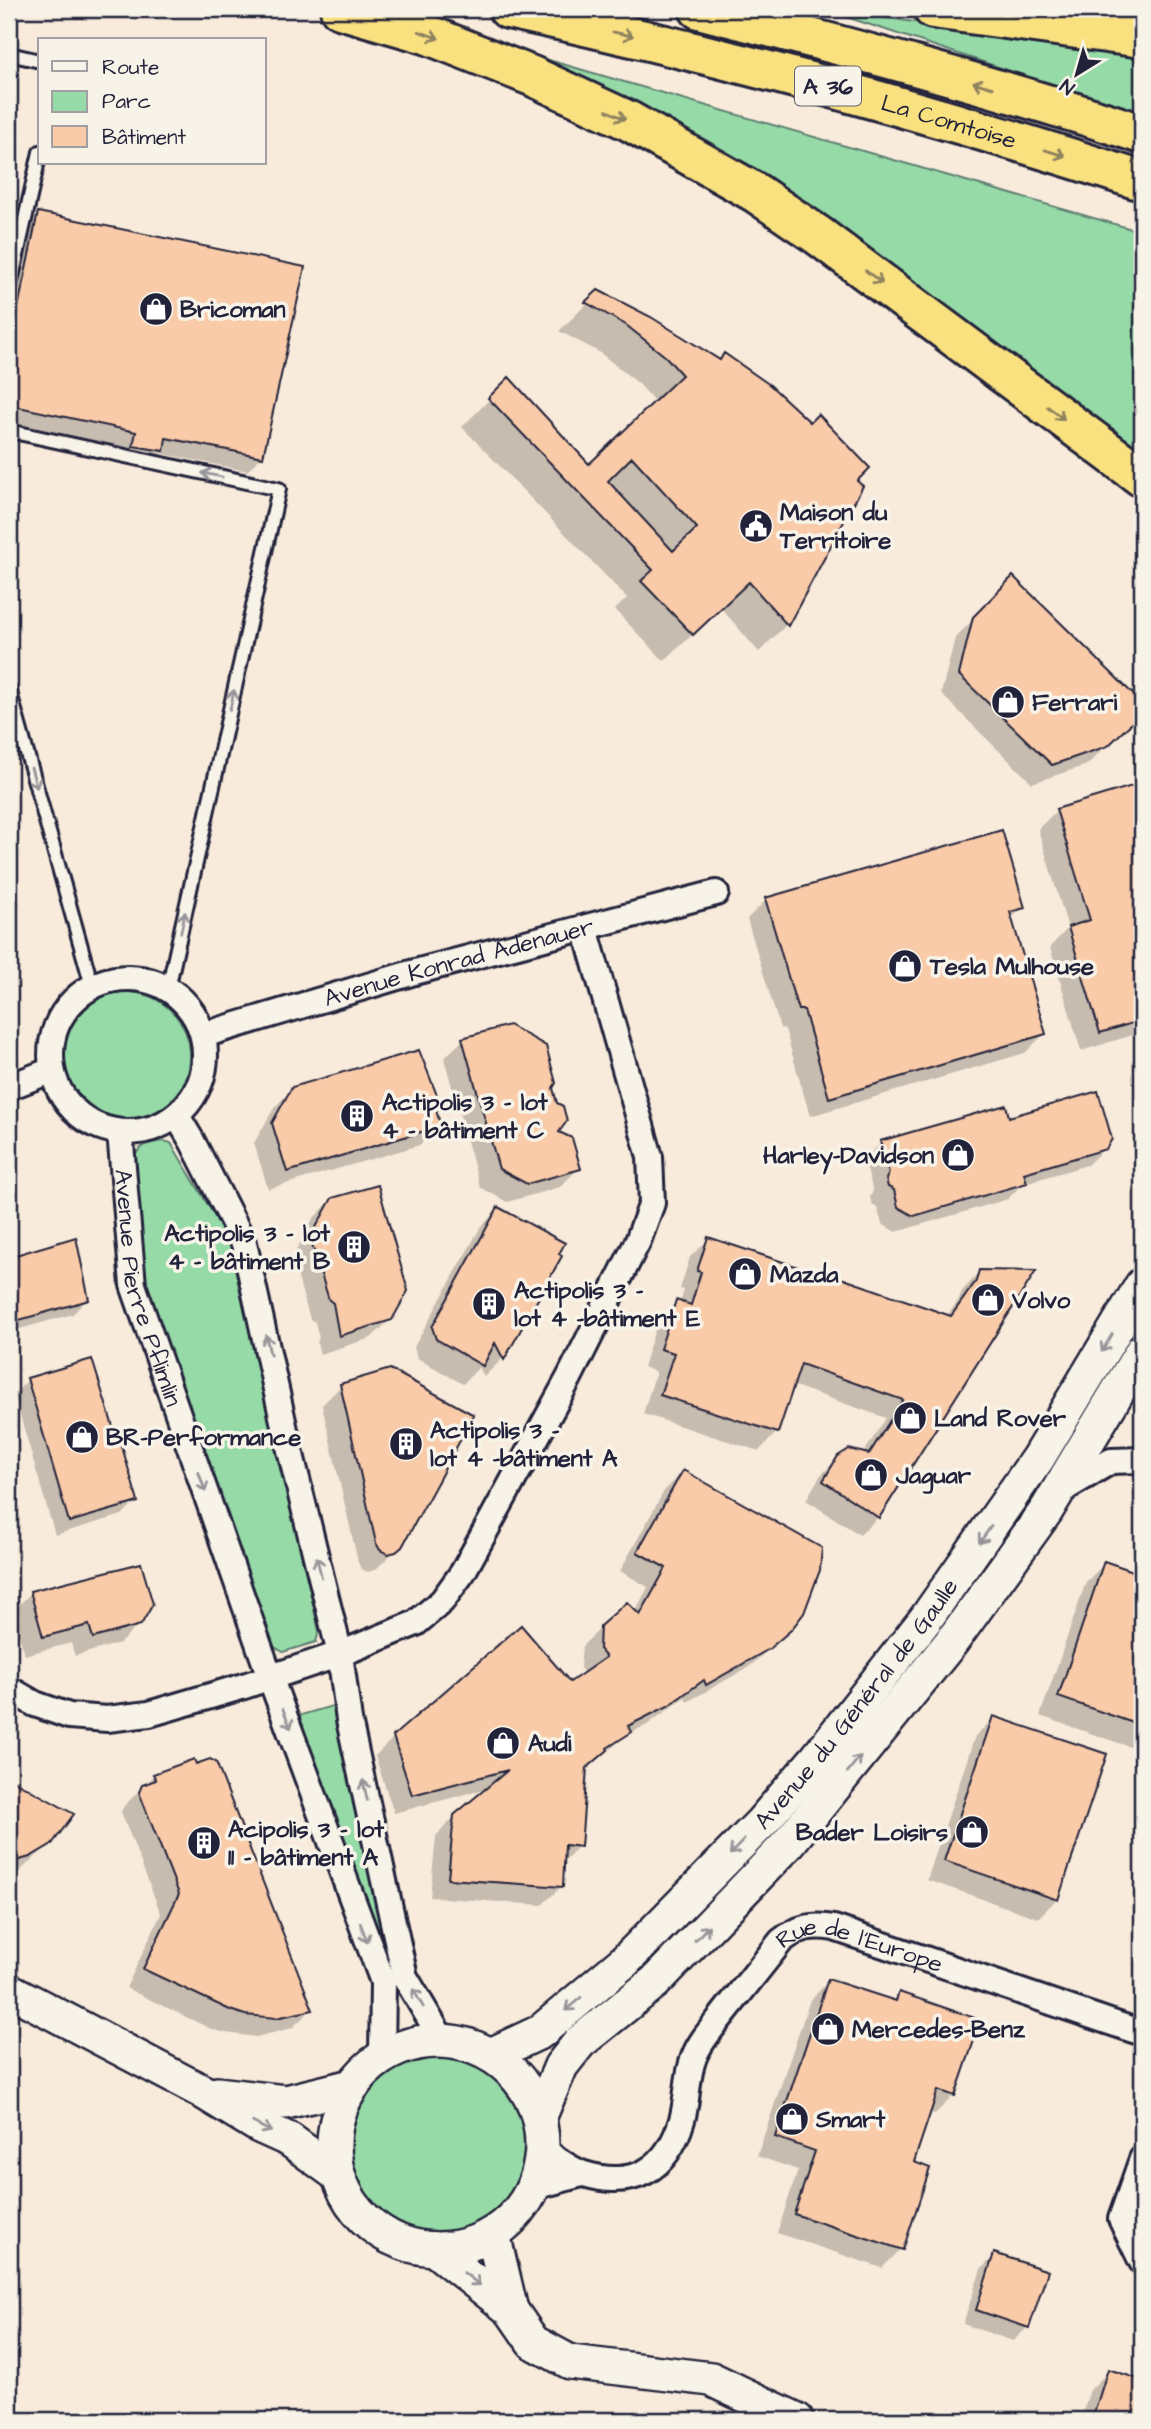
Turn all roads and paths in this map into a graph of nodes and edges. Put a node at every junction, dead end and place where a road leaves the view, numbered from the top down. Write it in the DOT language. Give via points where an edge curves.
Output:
graph roads {
  1 [pos="340,9"];
  2 [pos="508,9"];
  3 [pos="699,9"];
  4 [pos="933,9"];
  5 [pos="1142,38"];
  6 [pos="9,54"];
  7 [pos="38,61"];
  8 [pos="1142,134"];
  9 [pos="38,161"];
  10 [pos="1142,181"];
  11 [pos="9,291"];
  12 [pos="9,431"];
  13 [pos="1142,477"];
  14 [pos="9,689"];
  15 [pos="716,893"];
  16 [pos="584,928"];
  17 [pos="93,986"];
  18 [pos="168,989"];
  19 [pos="203,1035"];
  20 [pos="52,1070"];
  21 [pos="9,1087"];
  22 [pos="177,1115"];
  23 [pos="120,1132"];
  24 [pos="1142,1285"];
  25 [pos="1142,1351"];
  26 [pos="1142,1460"];
  27 [pos="1059,1492"];
  28 [pos="340,1654"];
  29 [pos="270,1677"];
  30 [pos="9,1689"];
  31 [pos="9,1990"];
  32 [pos="1142,2033"];
  33 [pos="443,2041"];
  34 [pos="493,2054"];
  35 [pos="382,2057"];
  36 [pos="352,2086"];
  37 [pos="203,2092"];
  38 [pos="541,2134"];
  39 [pos="1142,2159"];
  40 [pos="582,2174"];
  41 [pos="338,2175"];
  42 [pos="534,2187"];
  43 [pos="493,2234"];
  44 [pos="434,2249"];
  45 [pos="1142,2262"];
  46 [pos="511,2310"];
  47 [pos="797,2420"];
  1 -- 13 [label="highway, one-way" via="426,34 532,76 629,121 756,193"];
  2 -- 10 [label="highway, La Comtoise / A 36, one-way" via="837,88"];
  8 -- 3 [label="highway, La Comtoise / A 36, one-way" via="853,48"];
  4 -- 5 [label="highway"];
  6 -- 7 [label="lane"];
  9 -- 11 [label="lane"];
  18 -- 12 [label="lane, one-way" via="279,489"];
  14 -- 17 [label="lane, one-way"];
  15 -- 16 [label="street, Avenue Konrad Adenauer"];
  16 -- 19 [label="street, Avenue Konrad Adenauer"];
  16 -- 28 [label="street" via="650,1157 652,1203 639,1241 463,1572 442,1601 416,1623"];
  17 -- 18 [label="street" via="117,978 144,979"];
  17 -- 20 [label="street" via="72,1001 58,1021 51,1045"];
  18 -- 19 [label="street" via="184,1001"];
  19 -- 22 [label="street" via="202,1079"];
  20 -- 21 [label="street"];
  20 -- 23 [label="street" via="76,1113 97,1126"];
  22 -- 23 [label="street" via="141,1132"];
  28 -- 22 [label="street, one-way" via="244,1243"];
  23 -- 29 [label="street, Avenue Pierre Pflimlin, one-way" via="133,1286"];
  24 -- 34 [label="main road, Avenue du Général de Gaulle, one-way" via="1038,1458 925,1620 817,1758 762,1822 626,1960 540,2032"];
  25 -- 27 [label="main road, Avenue du Général de Gaulle"];
  26 -- 27 [label="street" via="1111,1461"];
  38 -- 27 [label="main road, Avenue du Général de Gaulle, one-way" via="561,2066 580,2042 655,1982 787,1845 953,1640"];
  28 -- 29 [label="street"];
  33 -- 28 [label="street, one-way" via="405,1977 349,1720"];
  29 -- 30 [label="street" via="149,1714 107,1719 69,1716"];
  29 -- 35 [label="street, Avenue Pierre Pflimlin, one-way" via="383,1982"];
  31 -- 37 [label="main road"];
  32 -- 40 [label="street, Rue de l'Europe" via="834,1928 810,1926 781,1941 711,2029 694,2057 682,2120 669,2152 652,2170 632,2178"];
  33 -- 34 [label="main road"];
  33 -- 35 [label="main road" via="416,2043"];
  34 -- 38 [label="main road" via="520,2079 533,2101"];
  35 -- 36 [label="main road"];
  36 -- 37 [label="main road" via="286,2102"];
  36 -- 41 [label="main road" via="339,2111 335,2132"];
  37 -- 41 [label="main road, one-way" via="290,2140"];
  38 -- 40 [label="street, Rue de l'Europe"];
  38 -- 42 [label="main road"];
  39 -- 45 [label="street" via="1121,2219"];
  40 -- 42 [label="street, Rue de l'Europe"];
  41 -- 44 [label="main road" via="362,2217 377,2229 403,2243"];
  42 -- 43 [label="main road" via="519,2211"];
  43 -- 44 [label="main road" via="474,2243"];
  43 -- 46 [label="main road"];
  44 -- 46 [label="main road, one-way"];
  46 -- 47 [label="main road" via="533,2342 570,2362 711,2379"];
}
